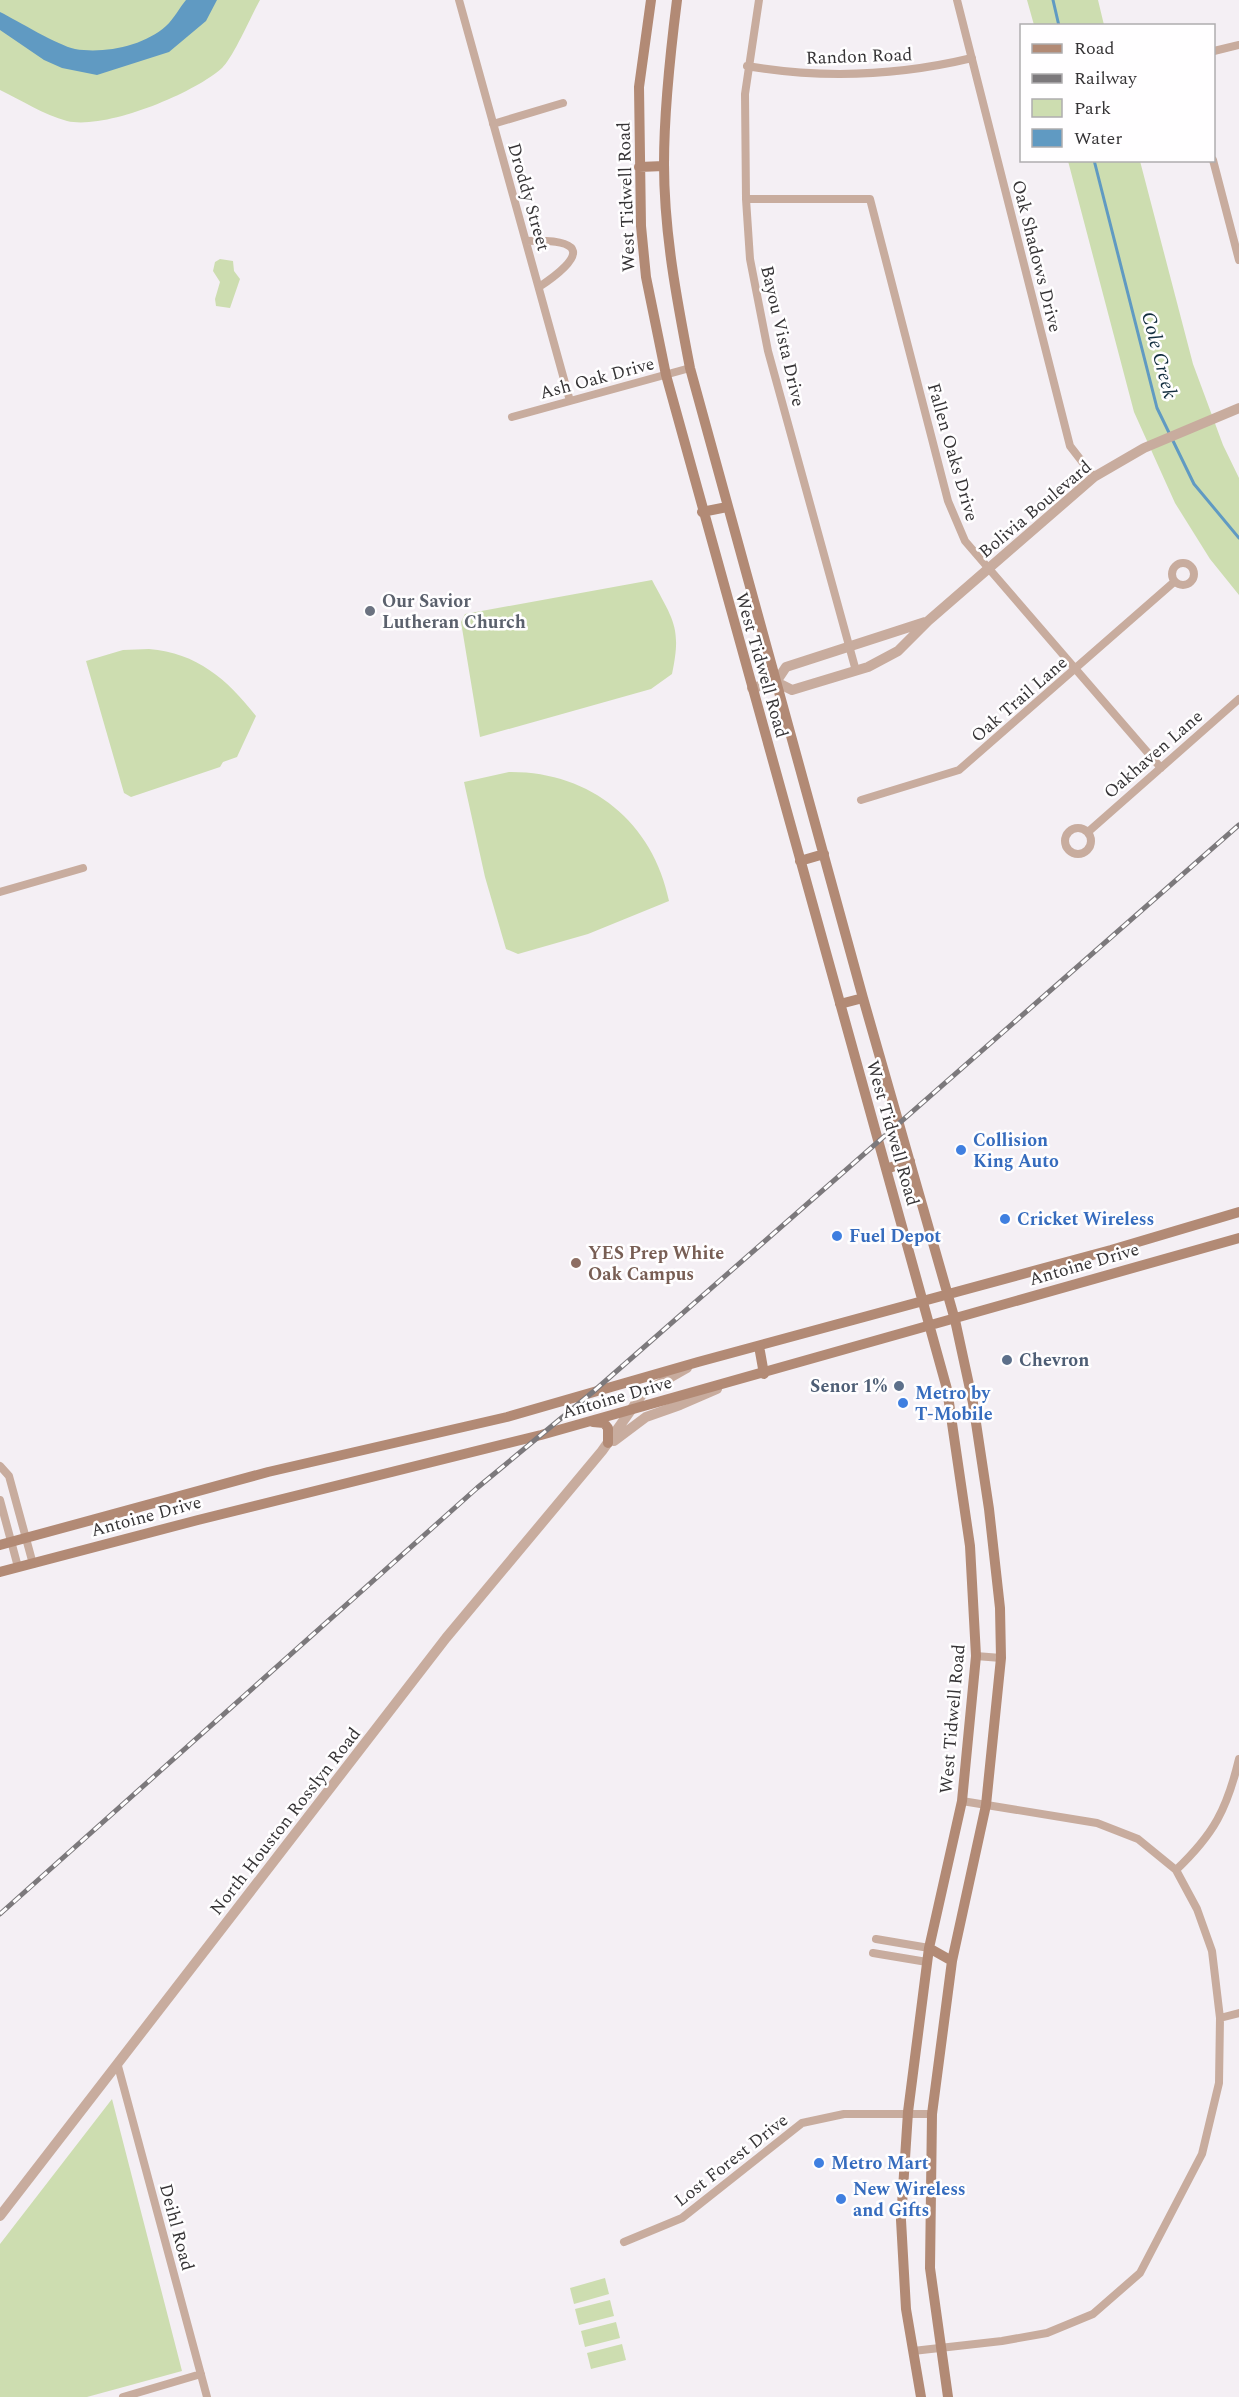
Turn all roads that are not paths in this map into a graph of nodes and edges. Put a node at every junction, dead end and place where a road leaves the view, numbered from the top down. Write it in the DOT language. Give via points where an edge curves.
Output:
graph roads {
  1 [pos="459,0"];
  2 [pos="651,0"];
  3 [pos="677,0"];
  4 [pos="759,0"];
  5 [pos="957,0"];
  6 [pos="1239,45"];
  7 [pos="1215,51"];
  8 [pos="972,58"];
  9 [pos="747,66"];
  10 [pos="563,104"];
  11 [pos="493,124"];
  12 [pos="1214,162"];
  13 [pos="639,166"];
  14 [pos="664,166"];
  15 [pos="746,199"];
  16 [pos="526,241"];
  17 [pos="1239,260"];
  18 [pos="539,287"];
  19 [pos="690,368"];
  20 [pos="666,375"];
  21 [pos="570,401"];
  22 [pos="1239,408"];
  23 [pos="512,417"];
  24 [pos="1094,477"];
  25 [pos="728,507"];
  26 [pos="702,512"];
  27 [pos="987,570"];
  28 [pos="1174,582"];
  29 [pos="928,621"];
  30 [pos="849,648"];
  31 [pos="1076,669"];
  32 [pos="856,671"];
  33 [pos="776,682"];
  34 [pos="752,688"];
  35 [pos="1239,699"];
  36 [pos="1161,768"];
  37 [pos="861,800"];
  38 [pos="1088,832"];
  39 [pos="824,854"];
  40 [pos="800,861"];
  41 [pos="83,868"];
  42 [pos="0,892"];
  43 [pos="863,998"];
  44 [pos="840,1004"];
  45 [pos="910,1161"];
  46 [pos="886,1169"];
  47 [pos="1239,1212"];
  48 [pos="1239,1238"];
  49 [pos="948,1295"];
  50 [pos="923,1302"];
  51 [pos="955,1320"];
  52 [pos="929,1326"];
  53 [pos="759,1346"];
  54 [pos="698,1362"];
  55 [pos="764,1374"];
  56 [pos="728,1383"];
  57 [pos="632,1409"];
  58 [pos="590,1421"];
  59 [pos="605,1447"];
  60 [pos="0,1466"];
  61 [pos="0,1500"];
  62 [pos="25,1537"];
  63 [pos="11,1542"];
  64 [pos="0,1545"];
  65 [pos="33,1564"];
  66 [pos="18,1567"];
  67 [pos="0,1572"];
  68 [pos="976,1656"];
  69 [pos="1001,1658"];
  70 [pos="1239,1759"];
  71 [pos="962,1801"];
  72 [pos="986,1805"];
  73 [pos="1176,1870"];
  74 [pos="876,1939"];
  75 [pos="929,1948"];
  76 [pos="873,1953"];
  77 [pos="952,1961"];
  78 [pos="927,1962"];
  79 [pos="1239,2013"];
  80 [pos="1220,2018"];
  81 [pos="118,2066"];
  82 [pos="908,2112"];
  83 [pos="932,2114"];
  84 [pos="0,2216"];
  85 [pos="624,2242"];
  86 [pos="939,2349"];
  87 [pos="913,2351"];
  88 [pos="201,2374"];
  89 [pos="123,2397"];
  90 [pos="207,2397"];
  91 [pos="921,2397"];
  92 [pos="948,2397"];
  1 -- 11 [label="street, Droddy Street"];
  2 -- 13 [label="main road, West Tidwell Road" via="639,87"];
  3 -- 14 [label="main road, West Tidwell Road" via="666,92"];
  4 -- 9 [label="street, Bayou Vista Drive"];
  5 -- 8 [label="street, Oak Shadows Drive"];
  6 -- 7 [label="street"];
  8 -- 9 [label="street, Randon Road" via="890,74 790,73"];
  8 -- 24 [label="street, Oak Shadows Drive" via="1070,446"];
  9 -- 15 [label="street, Bayou Vista Drive"];
  10 -- 11 [label="street"];
  11 -- 16 [label="street, Droddy Street"];
  12 -- 17 [label="street"];
  13 -- 14 [label="main road"];
  13 -- 20 [label="main road, West Tidwell Road" via="646,277"];
  14 -- 19 [label="main road, West Tidwell Road" via="672,275"];
  15 -- 27 [label="street, Fallen Oaks Drive" via="870,199 948,501 964,540"];
  15 -- 30 [label="street, Bayou Vista Drive" via="750,259 768,351"];
  16 -- 18 [label="street, Droddy Street"];
  16 -- 18 [label="street" via="562,241 574,250 568,265"];
  18 -- 21 [label="street, Droddy Street"];
  19 -- 20 [label="street, Ash Oak Drive"];
  19 -- 25 [label="main road, West Tidwell Road"];
  20 -- 21 [label="street, Ash Oak Drive"];
  20 -- 26 [label="main road, West Tidwell Road"];
  21 -- 23 [label="street, Ash Oak Drive"];
  22 -- 24 [label="street, Bolivia Boulevard" via="1160,441"];
  24 -- 27 [label="street, Bolivia Boulevard"];
  25 -- 26 [label="main road"];
  25 -- 33 [label="main road, West Tidwell Road"];
  26 -- 34 [label="main road, West Tidwell Road"];
  27 -- 29 [label="street, Bolivia Boulevard"];
  27 -- 31 [label="street, Fallen Oaks Drive"];
  28 -- 31 [label="street, Oak Trail Lane"];
  29 -- 30 [label="street, Bolivia Boulevard"];
  29 -- 32 [label="street, Bolivia Boulevard" via="898,651"];
  30 -- 32 [label="street, Bayou Vista Drive"];
  30 -- 33 [label="street, Bolivia Boulevard" via="786,667"];
  31 -- 36 [label="street, Fallen Oaks Drive"];
  31 -- 37 [label="street, Oak Trail Lane" via="959,770"];
  32 -- 33 [label="street, Bolivia Boulevard" via="792,690"];
  33 -- 34 [label="street, Bolivia Boulevard"];
  33 -- 39 [label="main road, West Tidwell Road"];
  34 -- 40 [label="main road, West Tidwell Road"];
  35 -- 36 [label="street, Oakhaven Lane"];
  36 -- 38 [label="street, Oakhaven Lane"];
  39 -- 40 [label="main road"];
  39 -- 43 [label="main road, West Tidwell Road"];
  40 -- 44 [label="main road, West Tidwell Road"];
  41 -- 42 [label="street"];
  43 -- 44 [label="main road"];
  43 -- 45 [label="main road, West Tidwell Road"];
  44 -- 46 [label="main road, West Tidwell Road"];
  45 -- 46 [label="main road"];
  45 -- 49 [label="main road, West Tidwell Road"];
  46 -- 50 [label="main road, West Tidwell Road"];
  47 -- 49 [label="main road, Antoine Drive"];
  48 -- 51 [label="main road, Antoine Drive"];
  49 -- 50 [label="main road, Antoine Drive"];
  49 -- 51 [label="main road, West Tidwell Road"];
  50 -- 52 [label="main road, West Tidwell Road"];
  50 -- 53 [label="main road, Antoine Drive"];
  51 -- 52 [label="main road, Antoine Drive"];
  51 -- 69 [label="main road, West Tidwell Road" via="989,1509 1000,1608"];
  52 -- 55 [label="main road, Antoine Drive"];
  52 -- 68 [label="main road, West Tidwell Road" via="946,1389 970,1546"];
  53 -- 54 [label="main road, Antoine Drive"];
  53 -- 55 [label="main road"];
  54 -- 57 [label="street, North Houston Rosslyn Road" via="643,1393"];
  54 -- 62 [label="main road, Antoine Drive" via="507,1417 268,1472"];
  55 -- 56 [label="main road, Antoine Drive"];
  56 -- 57 [label="main road, Antoine Drive"];
  56 -- 59 [label="street, North Houston Rosslyn Road" via="646,1417"];
  57 -- 58 [label="main road, Antoine Drive"];
  57 -- 59 [label="street, North Houston Rosslyn Road"];
  58 -- 59 [label="main road" via="604,1423 608,1428"];
  58 -- 65 [label="main road, Antoine Drive"];
  59 -- 81 [label="street, North Houston Rosslyn Road" via="446,1638"];
  60 -- 62 [label="street" via="9,1476"];
  61 -- 63 [label="street"];
  62 -- 63 [label="main road, Antoine Drive"];
  62 -- 65 [label="street"];
  63 -- 64 [label="main road, Antoine Drive"];
  63 -- 66 [label="street"];
  65 -- 66 [label="main road, Antoine Drive"];
  66 -- 67 [label="main road, Antoine Drive"];
  68 -- 69 [label="street"];
  68 -- 71 [label="main road, West Tidwell Road"];
  69 -- 72 [label="main road, West Tidwell Road"];
  70 -- 73 [label="street" via="1229,1800 1203,1845"];
  71 -- 72 [label="street"];
  71 -- 75 [label="main road, West Tidwell Road"];
  72 -- 73 [label="street" via="1097,1823 1138,1839"];
  72 -- 77 [label="main road, West Tidwell Road"];
  73 -- 80 [label="street" via="1197,1909 1212,1951"];
  74 -- 75 [label="street"];
  75 -- 77 [label="main road"];
  75 -- 78 [label="main road, West Tidwell Road"];
  76 -- 78 [label="street"];
  77 -- 78 [label="main road"];
  77 -- 83 [label="main road, West Tidwell Road"];
  78 -- 82 [label="main road, West Tidwell Road"];
  79 -- 80 [label="street"];
  80 -- 86 [label="street" via="1219,2083 1202,2154 1140,2273 1093,2314 1047,2333"];
  81 -- 84 [label="street, North Houston Rosslyn Road"];
  81 -- 88 [label="street, Deihl Road"];
  82 -- 83 [label="street, Lost Forest Drive"];
  82 -- 85 [label="street, Lost Forest Drive" via="844,2114 802,2124 682,2218"];
  82 -- 87 [label="main road, West Tidwell Road" via="901,2220 906,2309"];
  83 -- 86 [label="main road, West Tidwell Road" via="930,2268"];
  86 -- 87 [label="street"];
  86 -- 92 [label="main road, West Tidwell Road"];
  87 -- 91 [label="main road, West Tidwell Road"];
  88 -- 89 [label="street"];
  88 -- 90 [label="street, Deihl Road"];
}
